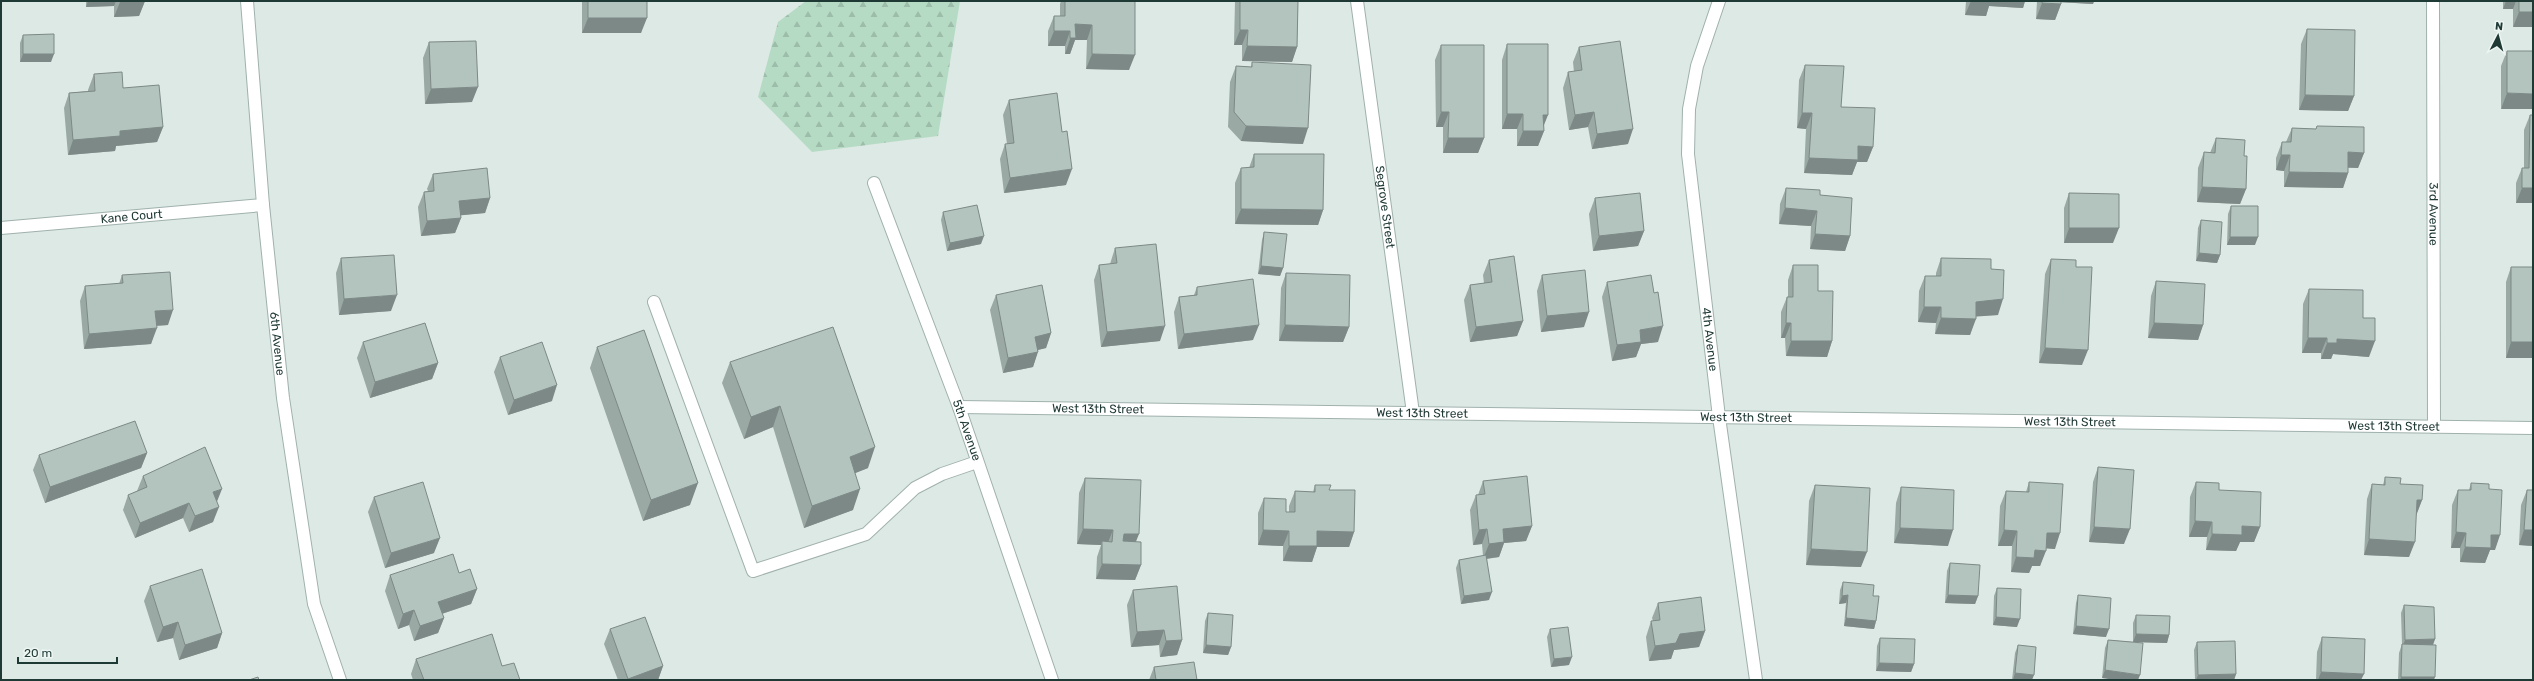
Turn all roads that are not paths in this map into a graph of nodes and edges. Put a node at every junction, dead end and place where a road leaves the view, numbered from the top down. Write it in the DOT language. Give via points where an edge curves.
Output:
graph roads {
  1 [pos="247,1"];
  2 [pos="1357,1"];
  3 [pos="1718,1"];
  4 [pos="2433,1"];
  5 [pos="874,183"];
  6 [pos="263,205"];
  7 [pos="1,228"];
  8 [pos="654,302"];
  9 [pos="959,408"];
  10 [pos="1413,413"];
  11 [pos="1718,417"];
  12 [pos="2434,427"];
  13 [pos="2533,428"];
  14 [pos="978,462"];
  15 [pos="340,680"];
  16 [pos="1052,680"];
  17 [pos="1756,680"];
  1 -- 6 [label="street, 6th Avenue"];
  2 -- 10 [label="street, Segrove Street"];
  3 -- 11 [label="street, 4th Avenue" via="1697,66 1689,109 1688,146"];
  4 -- 12 [label="street, 3rd Avenue"];
  5 -- 9 [label="street, 5th Avenue"];
  6 -- 7 [label="street, Kane Court"];
  6 -- 15 [label="street, 6th Avenue" via="283,398 314,604"];
  8 -- 14 [label="street" via="753,570 866,534 915,488 942,474"];
  9 -- 10 [label="street, West 13th Street"];
  9 -- 14 [label="street, 5th Avenue"];
  10 -- 11 [label="street, West 13th Street"];
  11 -- 12 [label="street, West 13th Street"];
  11 -- 17 [label="street, 4th Avenue"];
  12 -- 13 [label="street, West 13th Street"];
  14 -- 16 [label="street, 5th Avenue"];
}
